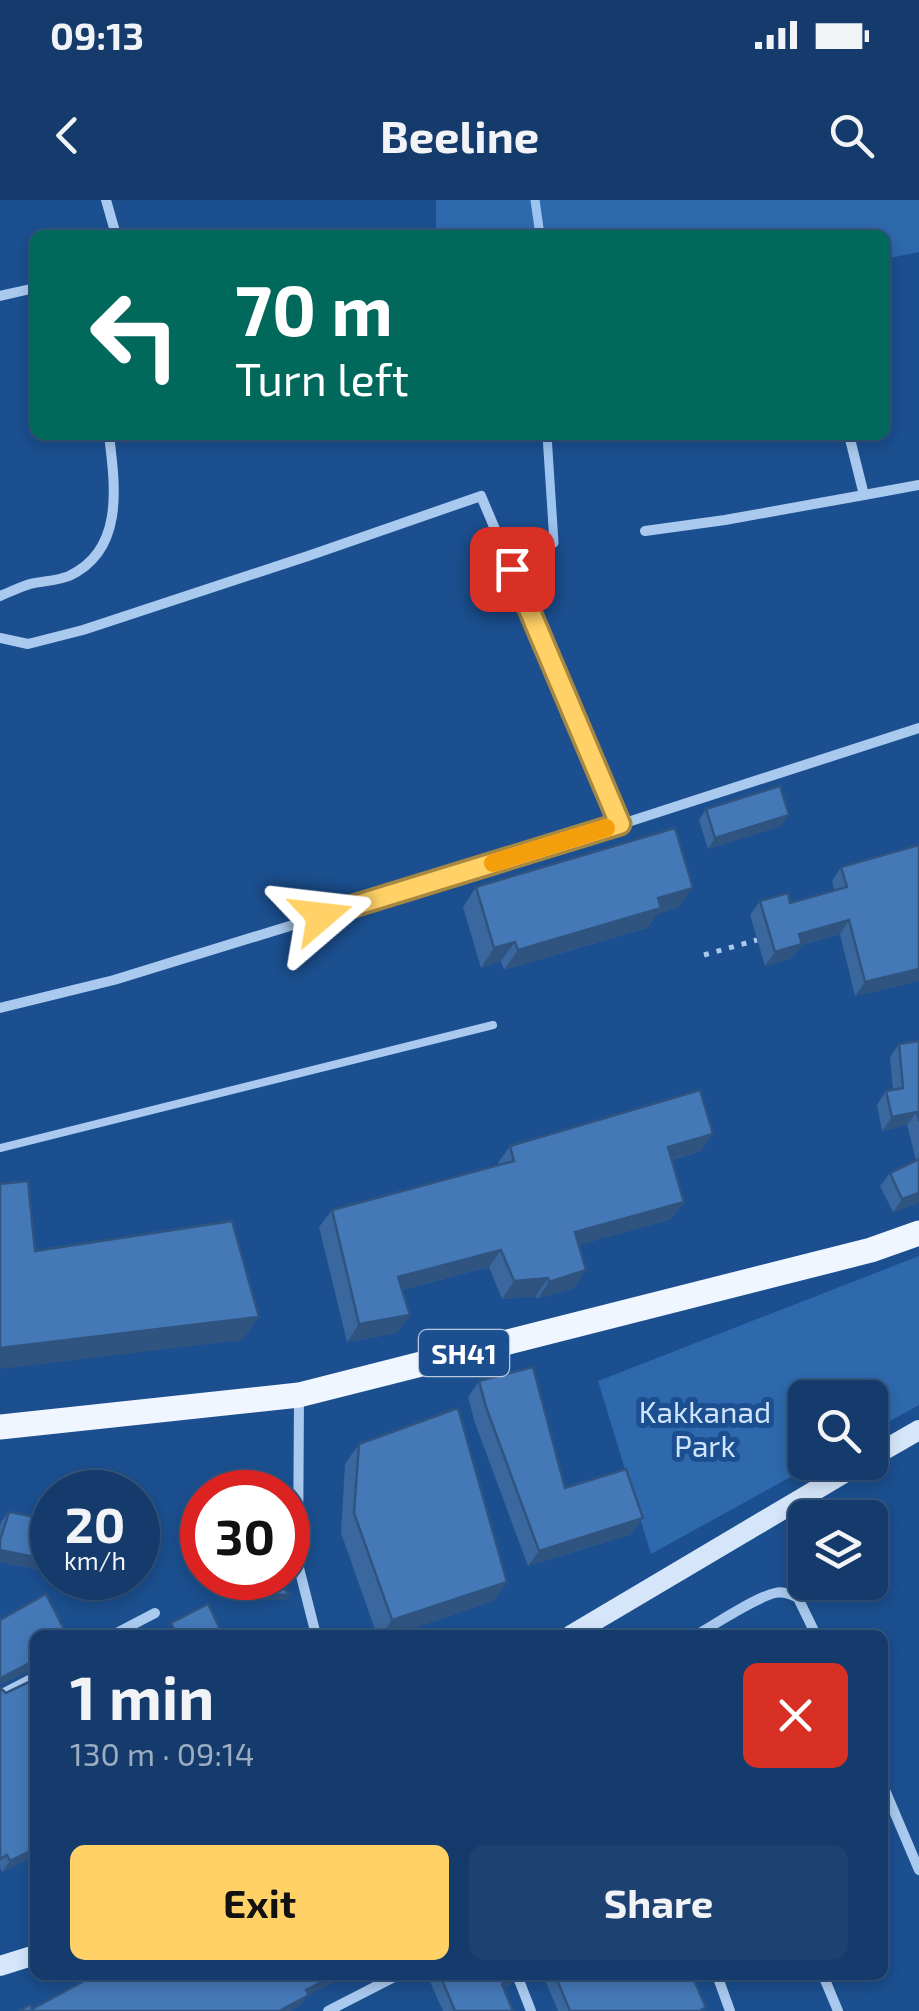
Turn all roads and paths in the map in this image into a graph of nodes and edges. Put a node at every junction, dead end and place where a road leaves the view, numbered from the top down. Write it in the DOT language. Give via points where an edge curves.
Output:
graph roads {
  1 [pos="106,200"];
  2 [pos="115,230"];
  3 [pos="30,289"];
  4 [pos="0,296"];
  5 [pos="110,440"];
  6 [pos="850,440"];
  7 [pos="919,486"];
  8 [pos="864,495"];
  9 [pos="645,531"];
  10 [pos="0,596"];
  11 [pos="0,638"];
  12 [pos="919,728"];
  13 [pos="620,824"];
  14 [pos="758,940"];
  15 [pos="704,955"];
  16 [pos="0,1008"];
  17 [pos="493,1025"];
  18 [pos="0,1148"];
  19 [pos="919,1233"];
  20 [pos="299,1395"];
  21 [pos="0,1427"];
  22 [pos="919,1430"];
  23 [pos="888,1448"];
  24 [pos="833,1480"];
  25 [pos="155,1613"];
  26 [pos="123,1630"];
  27 [pos="315,1630"];
  28 [pos="578,1630"];
  29 [pos="705,1630"];
  30 [pos="814,1630"];
  31 [pos="30,1679"];
  32 [pos="0,1695"];
  33 [pos="888,1797"];
  34 [pos="919,1870"];
  35 [pos="30,1957"];
  36 [pos="0,1966"];
  37 [pos="388,1980"];
  38 [pos="519,1980"];
  39 [pos="719,1980"];
  40 [pos="825,1980"];
  41 [pos="328,2011"];
  42 [pos="532,2011"];
  43 [pos="730,2011"];
  44 [pos="838,2011"];
  1 -- 2 [label="street"];
  3 -- 4 [label="street"];
  5 -- 10 [label="street" via="112,526 96,557 68,576"];
  6 -- 8 [label="street"];
  7 -- 8 [label="street"];
  8 -- 9 [label="street"];
  11 -- 13 [label="street" via="28,644 83,630 481,496"];
  12 -- 13 [label="street"];
  13 -- 16 [label="street" via="114,980"];
  14 -- 15 [label="path"];
  17 -- 18 [label="lane"];
  19 -- 20 [label="main road, SH41"];
  20 -- 21 [label="main road, SH41"];
  20 -- 27 [label="street" via="298,1564"];
  22 -- 23 [label="street"];
  24 -- 28 [label="street"];
  25 -- 26 [label="street"];
  29 -- 30 [label="street" via="781,1592 798,1598"];
  31 -- 32 [label="street"];
  33 -- 34 [label="street"];
  35 -- 36 [label="street"];
  37 -- 41 [label="street"];
  38 -- 42 [label="street"];
  39 -- 43 [label="street"];
  40 -- 44 [label="street"];
}
